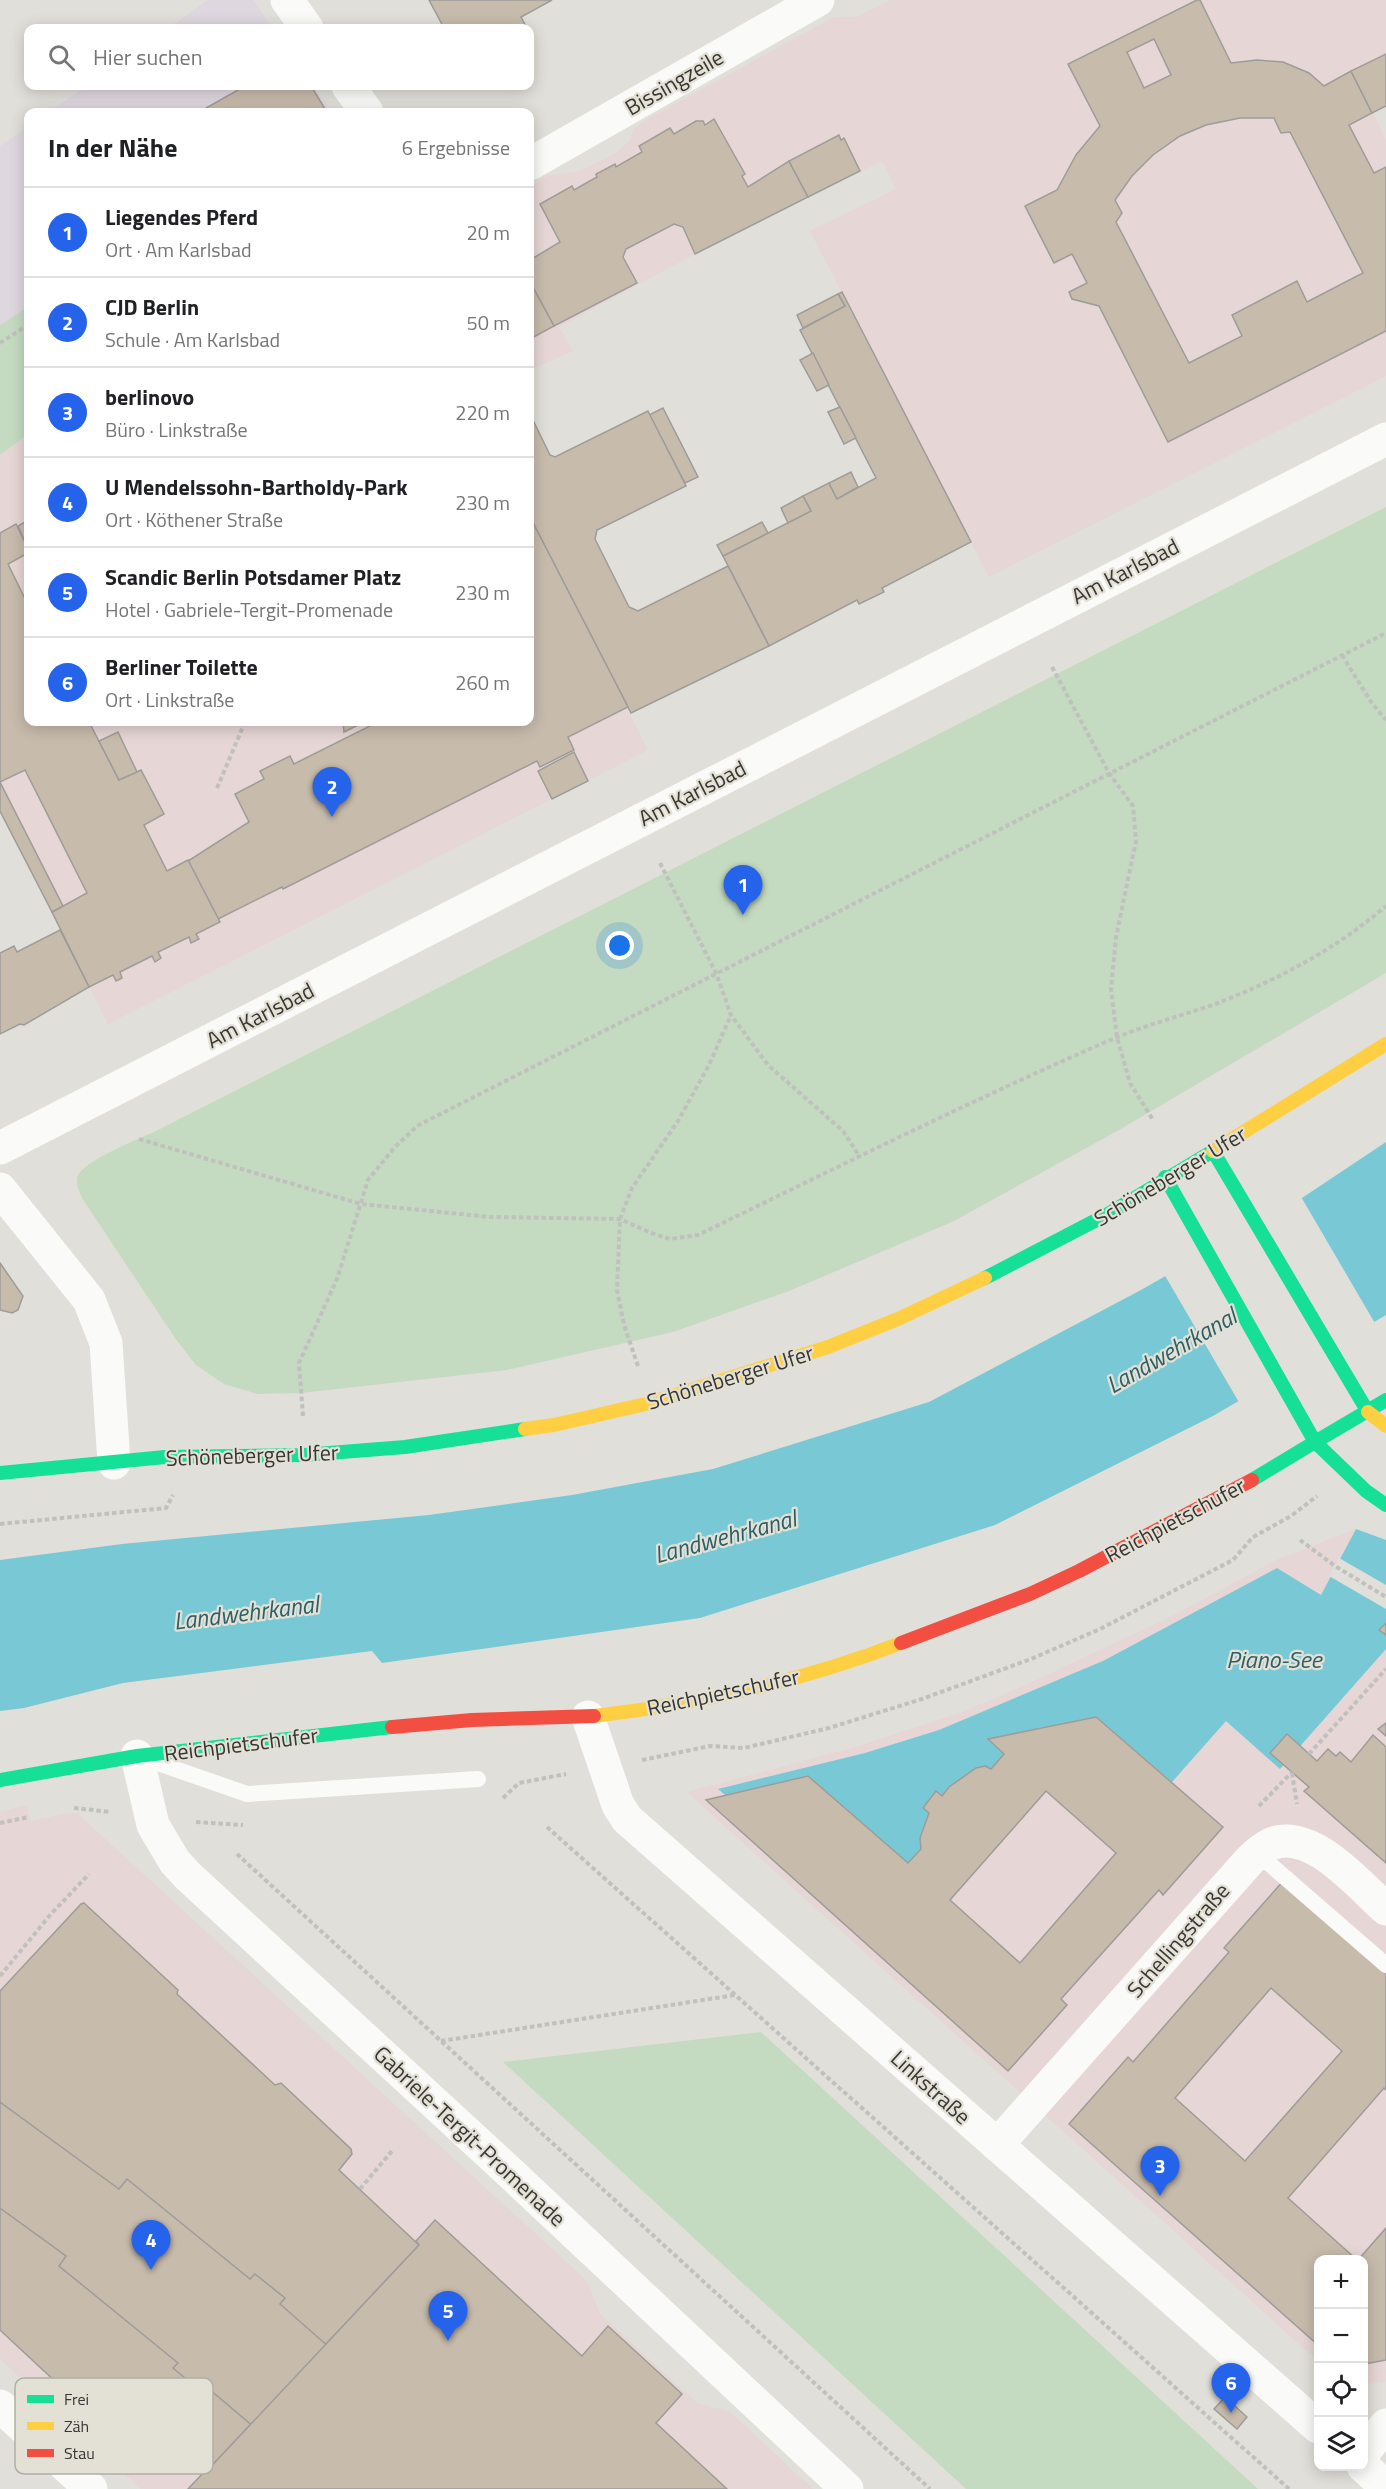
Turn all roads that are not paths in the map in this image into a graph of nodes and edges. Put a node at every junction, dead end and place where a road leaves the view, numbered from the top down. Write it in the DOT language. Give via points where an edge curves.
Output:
graph roads {
  1 [pos="287,0"];
  2 [pos="818,0"];
  3 [pos="304,24"];
  4 [pos="351,90"];
  5 [pos="364,108"];
  6 [pos="534,162"];
  7 [pos="1386,439"];
  8 [pos="1386,1044"];
  9 [pos="0,1148"];
  10 [pos="1213,1151"];
  11 [pos="1166,1178"];
  12 [pos="0,1189"];
  13 [pos="1386,1400"];
  14 [pos="1368,1412"];
  15 [pos="1386,1426"];
  16 [pos="1315,1442"];
  17 [pos="114,1462"];
  18 [pos="0,1473"];
  19 [pos="1386,1505"];
  20 [pos="588,1717"];
  21 [pos="137,1756"];
  22 [pos="478,1779"];
  23 [pos="0,1780"];
  24 [pos="1257,1853"];
  25 [pos="1386,1909"];
  26 [pos="1386,1965"];
  27 [pos="997,2145"];
  28 [pos="2,2410"];
  29 [pos="15,2422"];
  30 [pos="1314,2423"];
  31 [pos="1386,2425"];
  32 [pos="1368,2447"];
  33 [pos="1368,2471"];
  34 [pos="74,2474"];
  35 [pos="1386,2487"];
  36 [pos="91,2489"];
  37 [pos="847,2489"];
  1 -- 3 [label="street"];
  2 -- 6 [label="street, Bissingzeile"];
  4 -- 5 [label="street"];
  7 -- 9 [label="street, Am Karlsbad"];
  8 -- 10 [label="main road, Schöneberger Ufer"];
  10 -- 11 [label="main road, Schöneberger Ufer"];
  10 -- 14 [label="main road"];
  11 -- 16 [label="main road"];
  11 -- 17 [label="main road, Schöneberger Ufer" via="1008,1267 898,1319 828,1347 650,1403 554,1425 405,1447"];
  12 -- 17 [label="street" via="89,1300 106,1343"];
  13 -- 14 [label="main road, Reichpietschufer"];
  14 -- 15 [label="main road"];
  14 -- 16 [label="main road, Reichpietschufer"];
  16 -- 19 [label="main road"];
  16 -- 20 [label="main road, Reichpietschufer" via="1274,1468 1079,1571 932,1634 751,1689"];
  17 -- 18 [label="main road, Schöneberger Ufer"];
  20 -- 21 [label="main road, Reichpietschufer" via="428,1724"];
  20 -- 27 [label="street, Linkstraße" via="618,1805 627,1819"];
  21 -- 22 [label="lane" via="247,1794"];
  21 -- 23 [label="main road, Reichpietschufer"];
  21 -- 37 [label="street, Gabriele-Tergit-Promenade" via="153,1826 188,1876"];
  24 -- 25 [label="street, Schellingstraße" via="1286,1840 1311,1846"];
  24 -- 26 [label="lane"];
  24 -- 27 [label="street, Schellingstraße"];
  27 -- 30 [label="street, Linkstraße"];
  28 -- 29 [label="street"];
  31 -- 32 [label="street"];
  33 -- 35 [label="street"];
  34 -- 36 [label="street"];
}
